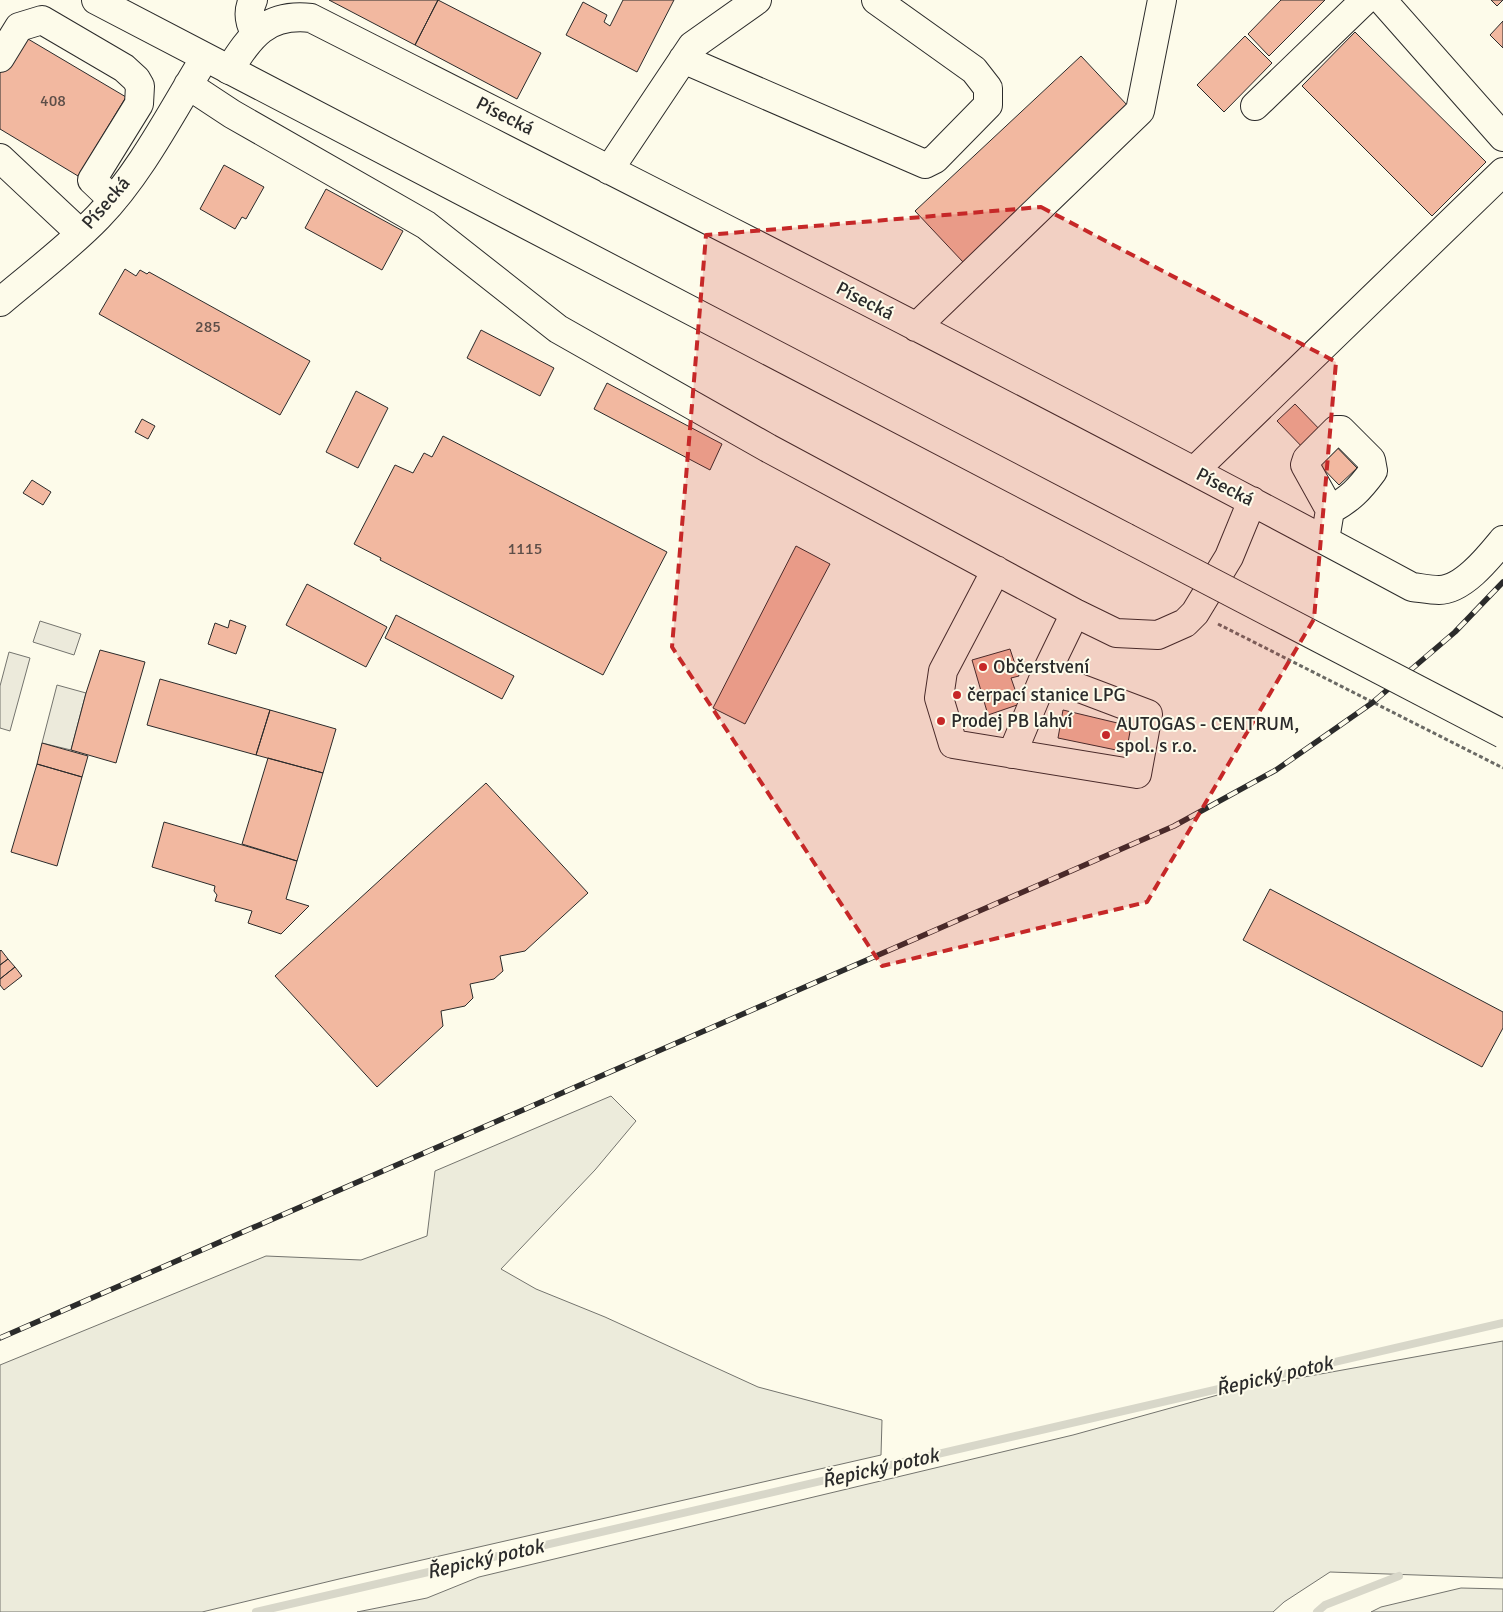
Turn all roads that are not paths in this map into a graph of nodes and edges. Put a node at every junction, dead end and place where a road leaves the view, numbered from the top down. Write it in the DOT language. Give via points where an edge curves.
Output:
graph roads {
  1 [pos="96,0"];
  2 [pos="253,0"];
  3 [pos="757,0"];
  4 [pos="876,0"];
  5 [pos="1162,0"];
  6 [pos="1365,0"];
  7 [pos="1382,0"];
  8 [pos="255,33"];
  9 [pos="204,57"];
  10 [pos="0,58"];
  11 [pos="683,59"];
  12 [pos="229,70"];
  13 [pos="188,85"];
  14 [pos="1254,106"];
  15 [pos="1503,137"];
  16 [pos="0,158"];
  17 [pos="609,170"];
  18 [pos="1503,172"];
  19 [pos="113,200"];
  20 [pos="80,233"];
  21 [pos="0,302"];
  22 [pos="916,327"];
  23 [pos="1194,471"];
  24 [pos="1252,501"];
  25 [pos="1330,510"];
  26 [pos="1325,540"];
  27 [pos="1503,540"];
  28 [pos="996,570"];
  29 [pos="1075,613"];
  30 [pos="1045,675"];
  31 [pos="1503,734"];
  32 [pos="1012,754"];
  1 -- 9 [label="main road"];
  2 -- 8 [label="main road" via="249,22"];
  3 -- 11 [label="main road" via="692,46"];
  4 -- 11 [label="main road" via="974,70 988,88 988,105 935,159 925,164"];
  5 -- 22 [label="main road" via="1140,111"];
  6 -- 14 [label="main road"];
  7 -- 15 [label="main road"];
  8 -- 12 [label="main road, Písecká"];
  8 -- 17 [label="main road, Písecká" via="284,18 311,18"];
  9 -- 12 [label="main road"];
  9 -- 13 [label="main road, Písecká"];
  10 -- 19 [label="main road" via="19,27 42,20 124,68 136,79 140,86 139,104 92,180"];
  11 -- 17 [label="main road"];
  12 -- 31 [label="main road, bridge"];
  13 -- 19 [label="main road, Písecká"];
  13 -- 28 [label="main road" via="232,114 426,226 558,329"];
  16 -- 20 [label="main road"];
  17 -- 22 [label="main road, Písecká"];
  18 -- 23 [label="main road"];
  19 -- 20 [label="main road, Písecká"];
  20 -- 21 [label="main road, Písecká"];
  22 -- 23 [label="main road, Písecká"];
  23 -- 24 [label="main road, Písecká"];
  24 -- 26 [label="main road, Písecká"];
  24 -- 29 [label="main road" via="1229,557 1186,623 1158,635 1116,633"];
  25 -- 26 [label="main road"];
  26 -- 27 [label="main road, Písecká" via="1412,587 1441,590 1460,582 1484,563"];
  28 -- 29 [label="main road"];
  28 -- 32 [label="main road" via="943,671 939,698 953,744"];
  29 -- 30 [label="main road"];
  30 -- 32 [label="main road"];
  30 -- 32 [label="main road" via="1148,714 1137,774"];
}
